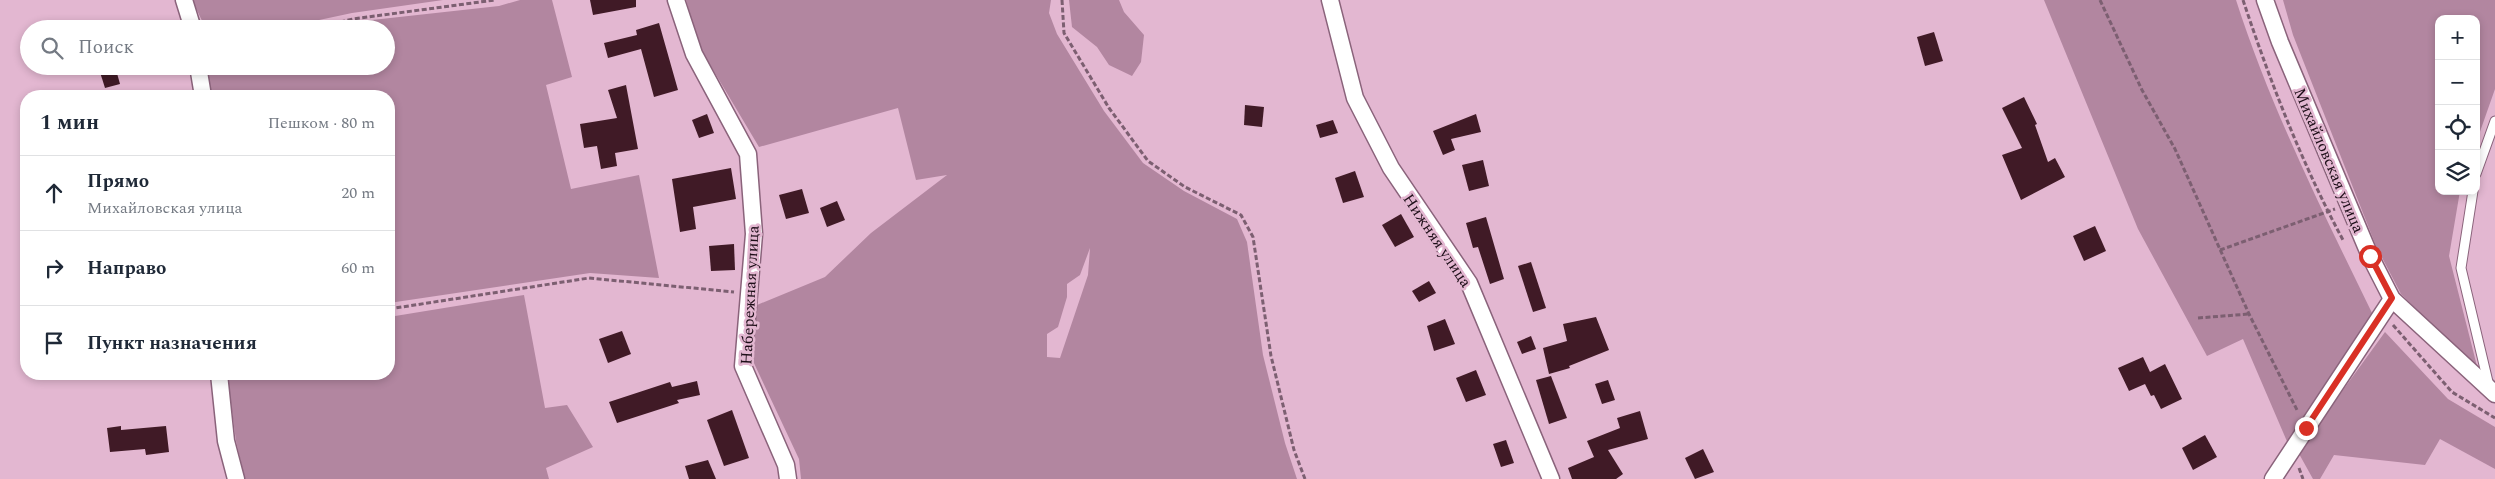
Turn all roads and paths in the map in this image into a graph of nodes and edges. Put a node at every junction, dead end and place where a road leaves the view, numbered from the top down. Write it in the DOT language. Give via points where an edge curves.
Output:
graph roads {
  1 [pos="184,0"];
  2 [pos="495,0"];
  3 [pos="676,0"];
  4 [pos="1062,0"];
  5 [pos="1330,0"];
  6 [pos="2100,0"];
  7 [pos="2265,0"];
  8 [pos="190,20"];
  9 [pos="349,20"];
  10 [pos="200,75"];
  11 [pos="202,90"];
  12 [pos="2495,121"];
  13 [pos="2480,163"];
  14 [pos="2472,195"];
  15 [pos="2348,203"];
  16 [pos="2220,250"];
  17 [pos="749,294"];
  18 [pos="2392,298"];
  19 [pos="395,308"];
  20 [pos="2249,314"];
  21 [pos="2198,318"];
  22 [pos="220,380"];
  23 [pos="2493,392"];
  24 [pos="2306,428"];
  25 [pos="236,479"];
  26 [pos="788,479"];
  27 [pos="1305,479"];
  28 [pos="1551,479"];
  29 [pos="2273,479"];
  1 -- 8 [label="street"];
  2 -- 9 [label="path"];
  3 -- 17 [label="street, Набережная улица" via="694,54 748,154 754,234"];
  4 -- 27 [label="path" via="1064,33 1109,108 1148,161 1186,187 1242,215 1253,237 1271,356 1294,450"];
  5 -- 28 [label="street, Нижняя улица" via="1355,98 1390,168 1469,283"];
  6 -- 16 [label="path" via="2142,90 2175,149"];
  7 -- 15 [label="street, Михайловская улица"];
  10 -- 11 [label="street"];
  12 -- 13 [label="lane"];
  14 -- 23 [label="lane" via="2461,268"];
  15 -- 16 [label="path"];
  15 -- 18 [label="street, Михайловская улица"];
  16 -- 20 [label="path"];
  17 -- 19 [label="path" via="589,278"];
  17 -- 26 [label="street, Набережная улица" via="742,366 786,465"];
  18 -- 23 [label="street, Михайловская улица"];
  18 -- 24 [label="street"];
  20 -- 21 [label="path"];
  20 -- 24 [label="path"];
  22 -- 25 [label="street" via="226,441"];
  24 -- 29 [label="street"];
}
